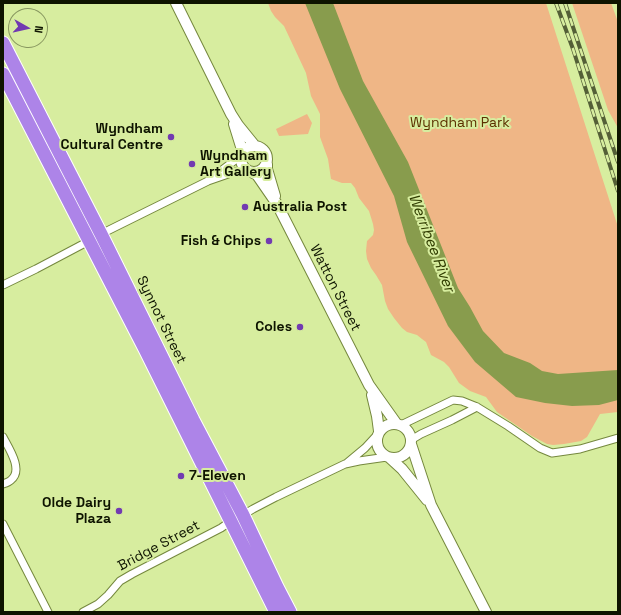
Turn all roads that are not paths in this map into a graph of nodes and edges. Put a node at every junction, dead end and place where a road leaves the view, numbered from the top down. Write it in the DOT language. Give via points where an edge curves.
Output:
graph roads {
  1 [pos="176,3"];
  2 [pos="3,43"];
  3 [pos="3,74"];
  4 [pos="231,114"];
  5 [pos="47,130"];
  6 [pos="36,138"];
  7 [pos="255,146"];
  8 [pos="242,154"];
  9 [pos="266,164"];
  10 [pos="249,171"];
  11 [pos="208,181"];
  12 [pos="277,204"];
  13 [pos="101,234"];
  14 [pos="89,240"];
  15 [pos="3,285"];
  16 [pos="150,346"];
  17 [pos="369,385"];
  18 [pos="477,407"];
  19 [pos="399,424"];
  20 [pos="378,433"];
  21 [pos="3,437"];
  22 [pos="618,438"];
  23 [pos="411,442"];
  24 [pos="388,457"];
  25 [pos="345,464"];
  26 [pos="3,484"];
  27 [pos="430,505"];
  28 [pos="237,518"];
  29 [pos="3,524"];
  30 [pos="48,612"];
  31 [pos="83,612"];
  32 [pos="276,612"];
  33 [pos="290,612"];
  34 [pos="486,612"];
  1 -- 4 [label="street"];
  2 -- 5 [label="highway, Synnot Street"];
  3 -- 6 [label="highway, Synnot Street"];
  4 -- 7 [label="street"];
  4 -- 8 [label="street"];
  5 -- 6 [label="highway"];
  5 -- 13 [label="highway, Synnot Street"];
  6 -- 14 [label="highway, Synnot Street"];
  7 -- 8 [label="street"];
  7 -- 9 [label="street" via="262,148 266,154"];
  8 -- 10 [label="street" via="242,162"];
  8 -- 11 [label="street"];
  9 -- 10 [label="street" via="258,172"];
  9 -- 12 [label="street, Watton Street"];
  10 -- 11 [label="street" via="234,172"];
  10 -- 12 [label="street, Watton Street" via="257,175"];
  11 -- 13 [label="street"];
  12 -- 17 [label="street, Watton Street"];
  13 -- 14 [label="highway"];
  13 -- 16 [label="highway, Synnot Street"];
  14 -- 15 [label="street"];
  14 -- 16 [label="highway, Synnot Street"];
  16 -- 28 [label="highway, Synnot Street"];
  17 -- 19 [label="street, Watton Street"];
  17 -- 20 [label="street, Watton Street" via="375,405"];
  18 -- 19 [label="street" via="453,400"];
  18 -- 22 [label="street" via="540,448 552,453 580,449"];
  18 -- 23 [label="street"];
  19 -- 20 [label="street" via="387,424"];
  19 -- 23 [label="street" via="408,431"];
  20 -- 24 [label="street" via="377,446"];
  20 -- 25 [label="street, Bridge Street" via="365,448"];
  21 -- 26 [label="street" via="16,464 14,477"];
  23 -- 24 [label="street" via="409,449 401,457"];
  23 -- 27 [label="street"];
  24 -- 25 [label="street, Bridge Street"];
  24 -- 27 [label="street" via="402,468"];
  25 -- 28 [label="street, Bridge Street"];
  27 -- 34 [label="street"];
  28 -- 31 [label="street, Bridge Street" via="120,581 98,604"];
  28 -- 32 [label="highway, Synnot Street"];
  28 -- 33 [label="highway, Synnot Street"];
  29 -- 30 [label="street"];
}
